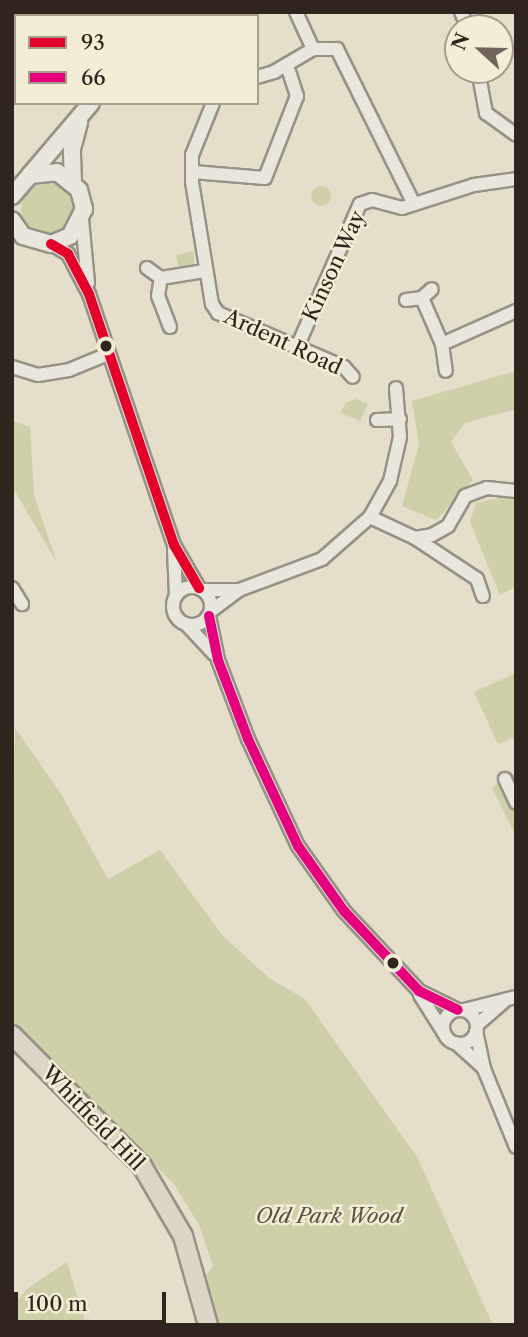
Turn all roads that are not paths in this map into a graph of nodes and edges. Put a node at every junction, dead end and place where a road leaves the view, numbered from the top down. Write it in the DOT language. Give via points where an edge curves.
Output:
graph roads {
  1 [pos="296,12"];
  2 [pos="313,49"];
  3 [pos="287,65"];
  4 [pos="259,75"];
  5 [pos="481,84"];
  6 [pos="212,105"];
  7 [pos="87,109"];
  8 [pos="516,135"];
  9 [pos="193,172"];
  10 [pos="30,175"];
  11 [pos="516,179"];
  12 [pos="73,182"];
  13 [pos="12,196"];
  14 [pos="414,204"];
  15 [pos="82,219"];
  16 [pos="12,220"];
  17 [pos="32,241"];
  18 [pos="12,244"];
  19 [pos="51,244"];
  20 [pos="147,268"];
  21 [pos="204,271"];
  22 [pos="161,278"];
  23 [pos="89,294"];
  24 [pos="406,300"];
  25 [pos="516,311"];
  26 [pos="170,327"];
  27 [pos="442,344"];
  28 [pos="298,345"];
  29 [pos="108,354"];
  30 [pos="12,367"];
  31 [pos="446,371"];
  32 [pos="354,377"];
  33 [pos="397,388"];
  34 [pos="400,419"];
  35 [pos="377,420"];
  36 [pos="516,491"];
  37 [pos="370,517"];
  38 [pos="415,538"];
  39 [pos="174,545"];
  40 [pos="12,588"];
  41 [pos="202,589"];
  42 [pos="239,590"];
  43 [pos="176,596"];
  44 [pos="483,596"];
  45 [pos="22,604"];
  46 [pos="210,613"];
  47 [pos="184,623"];
  48 [pos="218,660"];
  49 [pos="505,779"];
  50 [pos="516,803"];
  51 [pos="418,991"];
  52 [pos="510,999"];
  53 [pos="461,1010"];
  54 [pos="477,1028"];
  55 [pos="12,1035"];
  56 [pos="451,1040"];
  57 [pos="484,1069"];
  58 [pos="516,1147"];
  59 [pos="208,1325"];
  1 -- 2 [label="street"];
  2 -- 3 [label="street"];
  2 -- 14 [label="street" via="337,49 342,55"];
  3 -- 4 [label="street"];
  3 -- 9 [label="street" via="297,96 265,178"];
  5 -- 8 [label="street" via="486,113"];
  6 -- 9 [label="street, Ardent Road" via="192,155"];
  7 -- 10 [label="street"];
  7 -- 12 [label="street" via="72,149"];
  9 -- 21 [label="street, Ardent Road"];
  10 -- 12 [label="street" via="48,171"];
  10 -- 13 [label="street"];
  11 -- 14 [label="street, Kinson Way" via="503,187"];
  12 -- 15 [label="street" via="83,199"];
  14 -- 28 [label="street, Kinson Way" via="394,208 368,200 355,211"];
  15 -- 19 [label="street" via="70,236"];
  15 -- 23 [label="street"];
  16 -- 17 [label="street"];
  17 -- 18 [label="street"];
  17 -- 19 [label="street"];
  19 -- 23 [label="street" via="68,254"];
  20 -- 22 [label="street"];
  21 -- 22 [label="street"];
  21 -- 28 [label="street, Ardent Road" via="218,313"];
  22 -- 26 [label="street" via="158,296"];
  23 -- 29 [label="street"];
  24 -- 27 [label="street" via="427,294"];
  25 -- 27 [label="street"];
  27 -- 31 [label="street"];
  28 -- 32 [label="street, Ardent Road" via="344,367"];
  29 -- 30 [label="street" via="69,370 38,375"];
  29 -- 39 [label="street"];
  33 -- 34 [label="street"];
  34 -- 35 [label="street"];
  34 -- 37 [label="street" via="390,481"];
  36 -- 38 [label="street" via="488,488 465,496 448,526"];
  37 -- 38 [label="street"];
  37 -- 42 [label="street" via="322,559"];
  38 -- 44 [label="street" via="477,579"];
  39 -- 41 [label="street"];
  39 -- 43 [label="street"];
  40 -- 45 [label="street"];
  41 -- 42 [label="street"];
  41 -- 43 [label="street" via="184,589"];
  41 -- 46 [label="street"];
  42 -- 46 [label="street"];
  43 -- 47 [label="street" via="175,613"];
  46 -- 47 [label="street" via="200,624"];
  46 -- 48 [label="street"];
  47 -- 48 [label="street" via="198,632"];
  48 -- 51 [label="street" via="268,786 298,846 344,911"];
  49 -- 50 [label="street"];
  51 -- 53 [label="street"];
  51 -- 56 [label="street"];
  52 -- 53 [label="street"];
  52 -- 54 [label="street"];
  53 -- 54 [label="street"];
  53 -- 56 [label="street" via="446,1018"];
  54 -- 56 [label="street" via="471,1040"];
  54 -- 57 [label="street"];
  55 -- 59 [label="main road, Whitfield Hill" via="142,1166 183,1236"];
  56 -- 57 [label="street"];
  57 -- 58 [label="street"];
}
